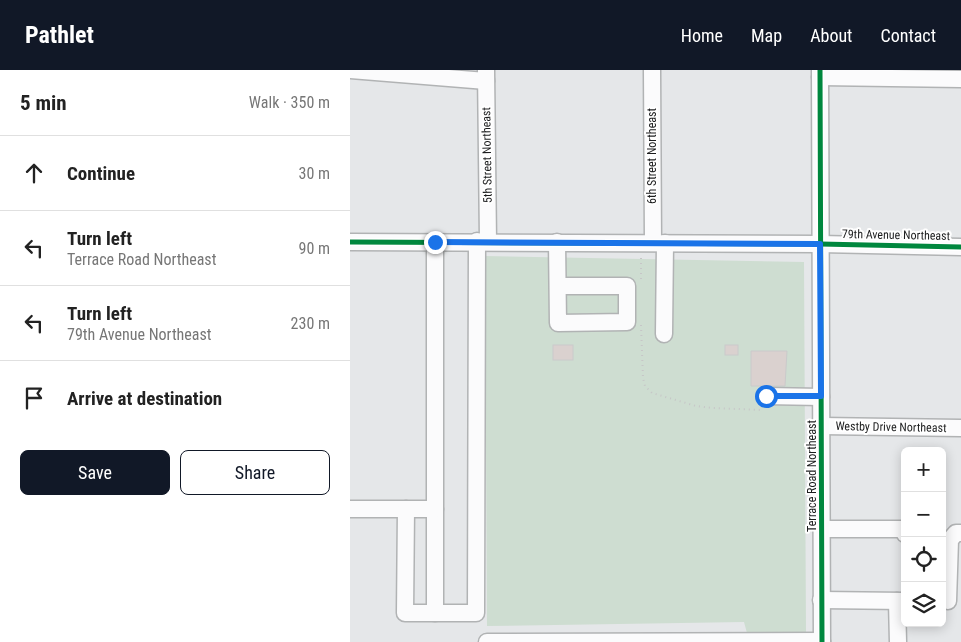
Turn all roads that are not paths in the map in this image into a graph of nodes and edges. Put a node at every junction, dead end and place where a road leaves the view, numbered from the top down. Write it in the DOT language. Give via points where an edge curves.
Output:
graph roads {
  1 [pos="350,70"];
  2 [pos="652,70"];
  3 [pos="820,74"];
  4 [pos="486,75"];
  5 [pos="961,78"];
  6 [pos="482,241"];
  7 [pos="350,242"];
  8 [pos="435,242"];
  9 [pos="557,242"];
  10 [pos="659,242"];
  11 [pos="820,244"];
  12 [pos="961,247"];
  13 [pos="558,286"];
  14 [pos="664,334"];
  15 [pos="821,396"];
  16 [pos="768,403"];
  17 [pos="822,426"];
  18 [pos="961,428"];
  19 [pos="350,508"];
  20 [pos="406,509"];
  21 [pos="435,509"];
  22 [pos="822,529"];
  23 [pos="901,529"];
  24 [pos="961,533"];
  25 [pos="821,600"];
  26 [pos="901,601"];
  27 [pos="951,601"];
  28 [pos="435,613"];
  29 [pos="758,641"];
  30 [pos="822,641"];
  31 [pos="487,642"];
  32 [pos="567,642"];
  33 [pos="594,642"];
  34 [pos="898,642"];
  1 -- 4 [label="street"];
  2 -- 10 [label="street, 6th Street Northeast"];
  3 -- 5 [label="street"];
  3 -- 11 [label="street, Terrace Road Northeast"];
  4 -- 6 [label="street, 5th Street Northeast"];
  6 -- 8 [label="street, 79th Avenue Northeast"];
  6 -- 9 [label="street, 79th Avenue Northeast"];
  6 -- 28 [label="street, 5th Street Northeast" via="476,613"];
  7 -- 8 [label="street, 79th Avenue Northeast"];
  8 -- 21 [label="street"];
  9 -- 10 [label="street, 79th Avenue Northeast"];
  9 -- 13 [label="street"];
  10 -- 11 [label="street, 79th Avenue Northeast"];
  10 -- 14 [label="street, 6th Street Northeast"];
  11 -- 12 [label="street, 79th Avenue Northeast"];
  11 -- 15 [label="street, Terrace Road Northeast"];
  13 -- 13 [label="street" via="558,323 627,322 627,286"];
  15 -- 16 [label="street"];
  15 -- 17 [label="street, Terrace Road Northeast"];
  17 -- 18 [label="street, Westby Drive Northeast"];
  17 -- 22 [label="street, Terrace Road Northeast"];
  19 -- 20 [label="street"];
  20 -- 21 [label="street"];
  20 -- 28 [label="street" via="405,612"];
  21 -- 28 [label="street"];
  22 -- 23 [label="street"];
  22 -- 25 [label="street, Terrace Road Northeast"];
  24 -- 27 [label="street" via="956,533 950,540"];
  25 -- 26 [label="street"];
  25 -- 30 [label="street, Terrace Road Northeast"];
  26 -- 34 [label="street"];
  29 -- 30 [label="street"];
  29 -- 33 [label="street"];
  31 -- 32 [label="street"];
  32 -- 33 [label="street"];
}
